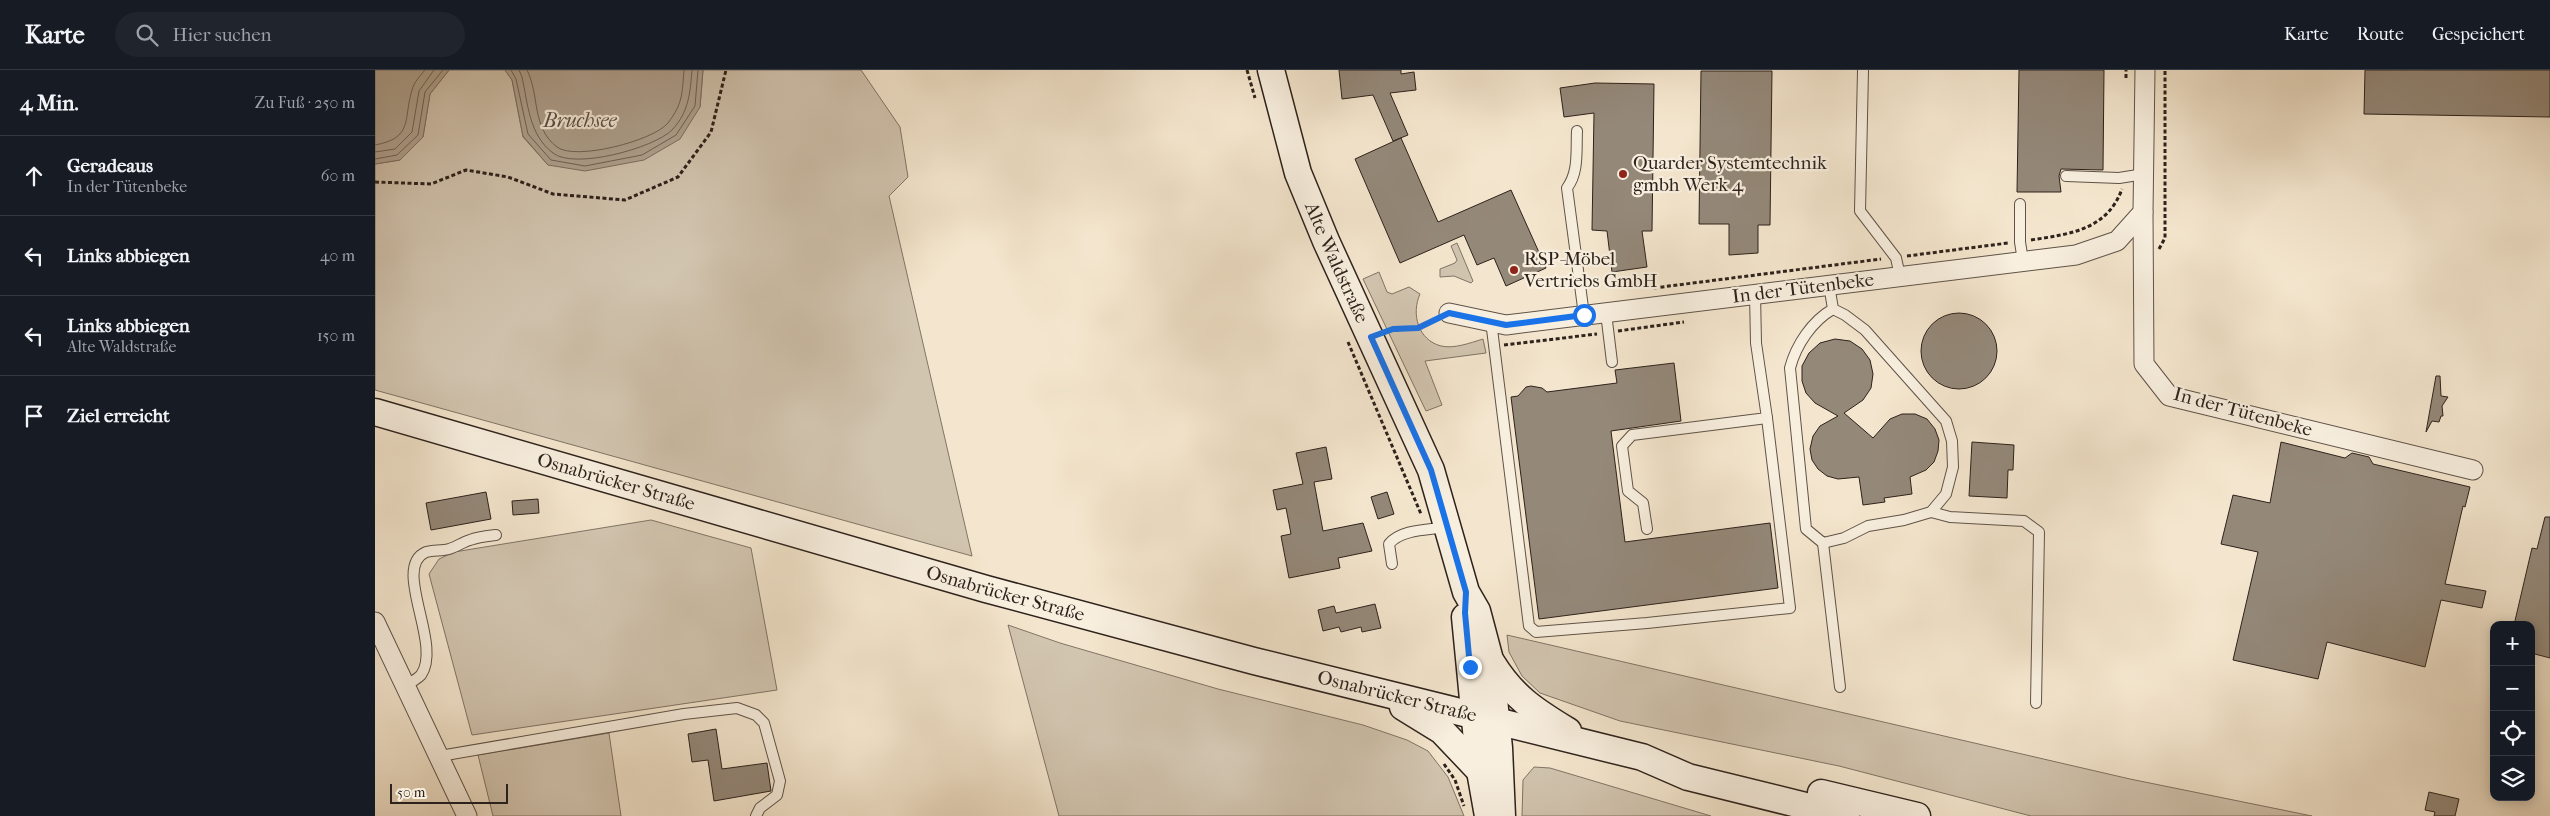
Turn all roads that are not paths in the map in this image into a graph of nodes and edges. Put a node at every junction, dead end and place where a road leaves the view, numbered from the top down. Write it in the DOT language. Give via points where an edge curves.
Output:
graph roads {
  1 [pos="1271,70"];
  2 [pos="1863,70"];
  3 [pos="2145,70"];
  4 [pos="1577,131"];
  5 [pos="2144,174"];
  6 [pos="2066,176"];
  7 [pos="2020,204"];
  8 [pos="2143,212"];
  9 [pos="2023,261"];
  10 [pos="1900,276"];
  11 [pos="1829,285"];
  12 [pos="1755,294"];
  13 [pos="1833,309"];
  14 [pos="1449,313"];
  15 [pos="1606,313"];
  16 [pos="1584,315"];
  17 [pos="1491,321"];
  18 [pos="1611,362"];
  19 [pos="375,412"];
  20 [pos="1767,418"];
  21 [pos="2473,470"];
  22 [pos="1931,512"];
  23 [pos="1439,528"];
  24 [pos="1647,529"];
  25 [pos="496,535"];
  26 [pos="1823,543"];
  27 [pos="1393,564"];
  28 [pos="375,622"];
  29 [pos="1480,664"];
  30 [pos="405,686"];
  31 [pos="1840,687"];
  32 [pos="1381,693"];
  33 [pos="2036,703"];
  34 [pos="1424,704"];
  35 [pos="1486,719"];
  36 [pos="1550,735"];
  37 [pos="1593,745"];
  38 [pos="440,756"];
  39 [pos="1642,757"];
  40 [pos="1491,774"];
  41 [pos="1476,812"];
  42 [pos="467,816"];
  43 [pos="755,816"];
  44 [pos="1501,816"];
  45 [pos="1846,816"];
  46 [pos="1917,816"];
  1 -- 23 [label="main road, Alte Waldstraße" via="1298,173 1326,241 1359,338 1431,470"];
  2 -- 10 [label="lane" via="1860,211 1896,258"];
  3 -- 5 [label="street, In der Tütenbeke"];
  4 -- 16 [label="lane" via="1576,168 1567,188"];
  5 -- 6 [label="lane" via="2124,178"];
  5 -- 8 [label="street, In der Tütenbeke"];
  7 -- 9 [label="lane"];
  8 -- 9 [label="street, In der Tütenbeke" via="2117,241 2075,255"];
  8 -- 21 [label="street, In der Tütenbeke" via="2145,364 2169,396"];
  9 -- 10 [label="street, In der Tütenbeke"];
  10 -- 11 [label="street, In der Tütenbeke"];
  11 -- 12 [label="street, In der Tütenbeke"];
  11 -- 13 [label="lane"];
  12 -- 15 [label="street, In der Tütenbeke"];
  12 -- 20 [label="lane" via="1757,343"];
  13 -- 22 [label="lane" via="1865,330 1946,421 1952,441 1953,467 1946,494"];
  13 -- 26 [label="lane" via="1823,315 1806,336 1794,354 1790,368 1806,529"];
  14 -- 17 [label="street, In der Tütenbeke"];
  15 -- 16 [label="street, In der Tütenbeke"];
  15 -- 18 [label="lane"];
  16 -- 17 [label="street, In der Tütenbeke" via="1506,325"];
  17 -- 20 [label="lane" via="1529,626 1536,632 1790,608"];
  19 -- 32 [label="main road, Osnabrücker Straße" via="986,589"];
  20 -- 24 [label="lane" via="1633,435 1622,446 1628,491 1643,503"];
  22 -- 26 [label="lane" via="1868,526 1844,538"];
  22 -- 33 [label="lane" via="1950,517 2024,521 2039,532"];
  23 -- 27 [label="lane" via="1418,530 1393,539 1389,544"];
  23 -- 29 [label="main road, Alte Waldstraße" via="1466,592 1465,613"];
  25 -- 30 [label="lane" via="471,539 450,549 426,552 415,562 415,595 427,651 421,674"];
  26 -- 31 [label="lane"];
  28 -- 30 [label="street"];
  29 -- 34 [label="main road" via="1454,691"];
  29 -- 35 [label="main road, Alte Waldstraße"];
  29 -- 37 [label="main road" via="1540,714"];
  30 -- 38 [label="street"];
  32 -- 34 [label="main road, Osnabrücker Straße"];
  32 -- 40 [label="main road" via="1442,730"];
  34 -- 35 [label="main road, Osnabrücker Straße"];
  35 -- 36 [label="main road, Osnabrücker Straße"];
  35 -- 40 [label="main road, Alte Waldstraße"];
  36 -- 37 [label="main road, Osnabrücker Straße"];
  36 -- 40 [label="main road" via="1518,748"];
  37 -- 39 [label="main road, Osnabrücker Straße"];
  38 -- 42 [label="street"];
  38 -- 43 [label="lane" via="684,714 737,708 756,715 764,723 780,781 777,795"];
  39 -- 45 [label="main road, Osnabrücker Straße" via="1688,777"];
  39 -- 46 [label="main road, Osnabrücker Straße" via="1692,761"];
  40 -- 41 [label="main road, Alte Waldstraße"];
  40 -- 44 [label="main road, Alte Waldstraße"];
}
